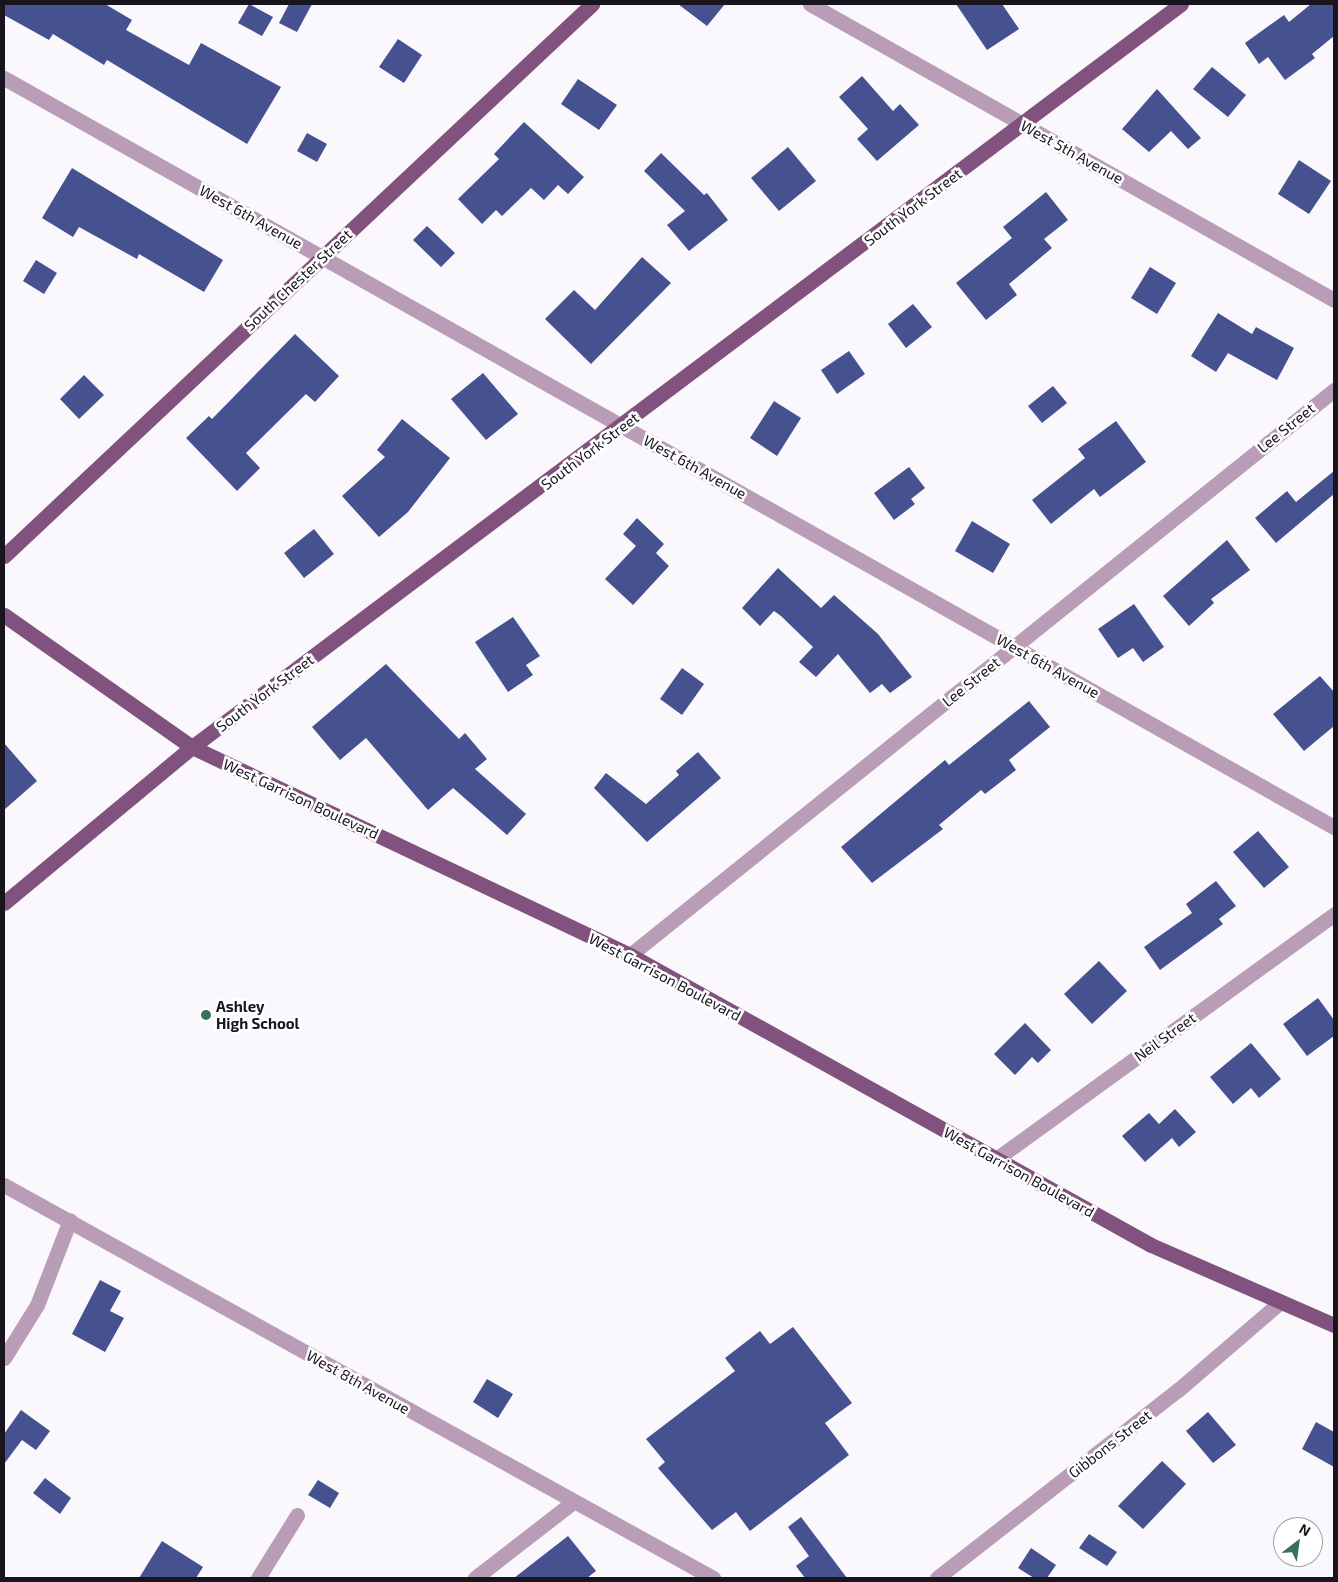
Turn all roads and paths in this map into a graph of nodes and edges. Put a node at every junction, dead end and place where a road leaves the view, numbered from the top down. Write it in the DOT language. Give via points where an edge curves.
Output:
graph roads {
  1 [pos="592,4"];
  2 [pos="810,4"];
  3 [pos="1181,4"];
  4 [pos="4,78"];
  5 [pos="1023,124"];
  6 [pos="323,257"];
  7 [pos="1334,300"];
  8 [pos="1334,390"];
  9 [pos="623,427"];
  10 [pos="4,556"];
  11 [pos="4,615"];
  12 [pos="1014,647"];
  13 [pos="192,747"];
  14 [pos="1334,827"];
  15 [pos="4,903"];
  16 [pos="1334,914"];
  17 [pos="630,955"];
  18 [pos="996,1159"];
  19 [pos="4,1185"];
  20 [pos="70,1220"];
  21 [pos="1278,1304"];
  22 [pos="1334,1325"];
  23 [pos="4,1358"];
  24 [pos="573,1502"];
  25 [pos="297,1515"];
  26 [pos="258,1578"];
  27 [pos="475,1578"];
  28 [pos="713,1578"];
  29 [pos="937,1578"];
  1 -- 6 [label="main road, South Chester Street"];
  2 -- 5 [label="street, West 5th Avenue"];
  3 -- 5 [label="main road, South York Street"];
  4 -- 6 [label="street, West 6th Avenue"];
  5 -- 7 [label="street, West 5th Avenue"];
  5 -- 9 [label="main road, South York Street"];
  6 -- 9 [label="street, West 6th Avenue"];
  6 -- 10 [label="main road, South Chester Street"];
  8 -- 12 [label="street, Lee Street"];
  9 -- 12 [label="street, West 6th Avenue"];
  9 -- 13 [label="main road, South York Street"];
  11 -- 13 [label="main road, West Garrison Boulevard"];
  12 -- 14 [label="street, West 6th Avenue"];
  12 -- 17 [label="street, Lee Street"];
  13 -- 15 [label="main road, South York Street"];
  13 -- 17 [label="main road, West Garrison Boulevard"];
  16 -- 18 [label="street, Neil Street"];
  17 -- 18 [label="main road, West Garrison Boulevard"];
  18 -- 21 [label="main road, West Garrison Boulevard" via="1151,1245"];
  19 -- 20 [label="street, West 8th Avenue"];
  20 -- 23 [label="street" via="37,1305"];
  20 -- 24 [label="street, West 8th Avenue"];
  21 -- 22 [label="main road, West Garrison Boulevard"];
  21 -- 29 [label="street, Gibbons Street" via="1178,1390"];
  24 -- 27 [label="street"];
  24 -- 28 [label="street, West 8th Avenue"];
  25 -- 26 [label="street"];
}
